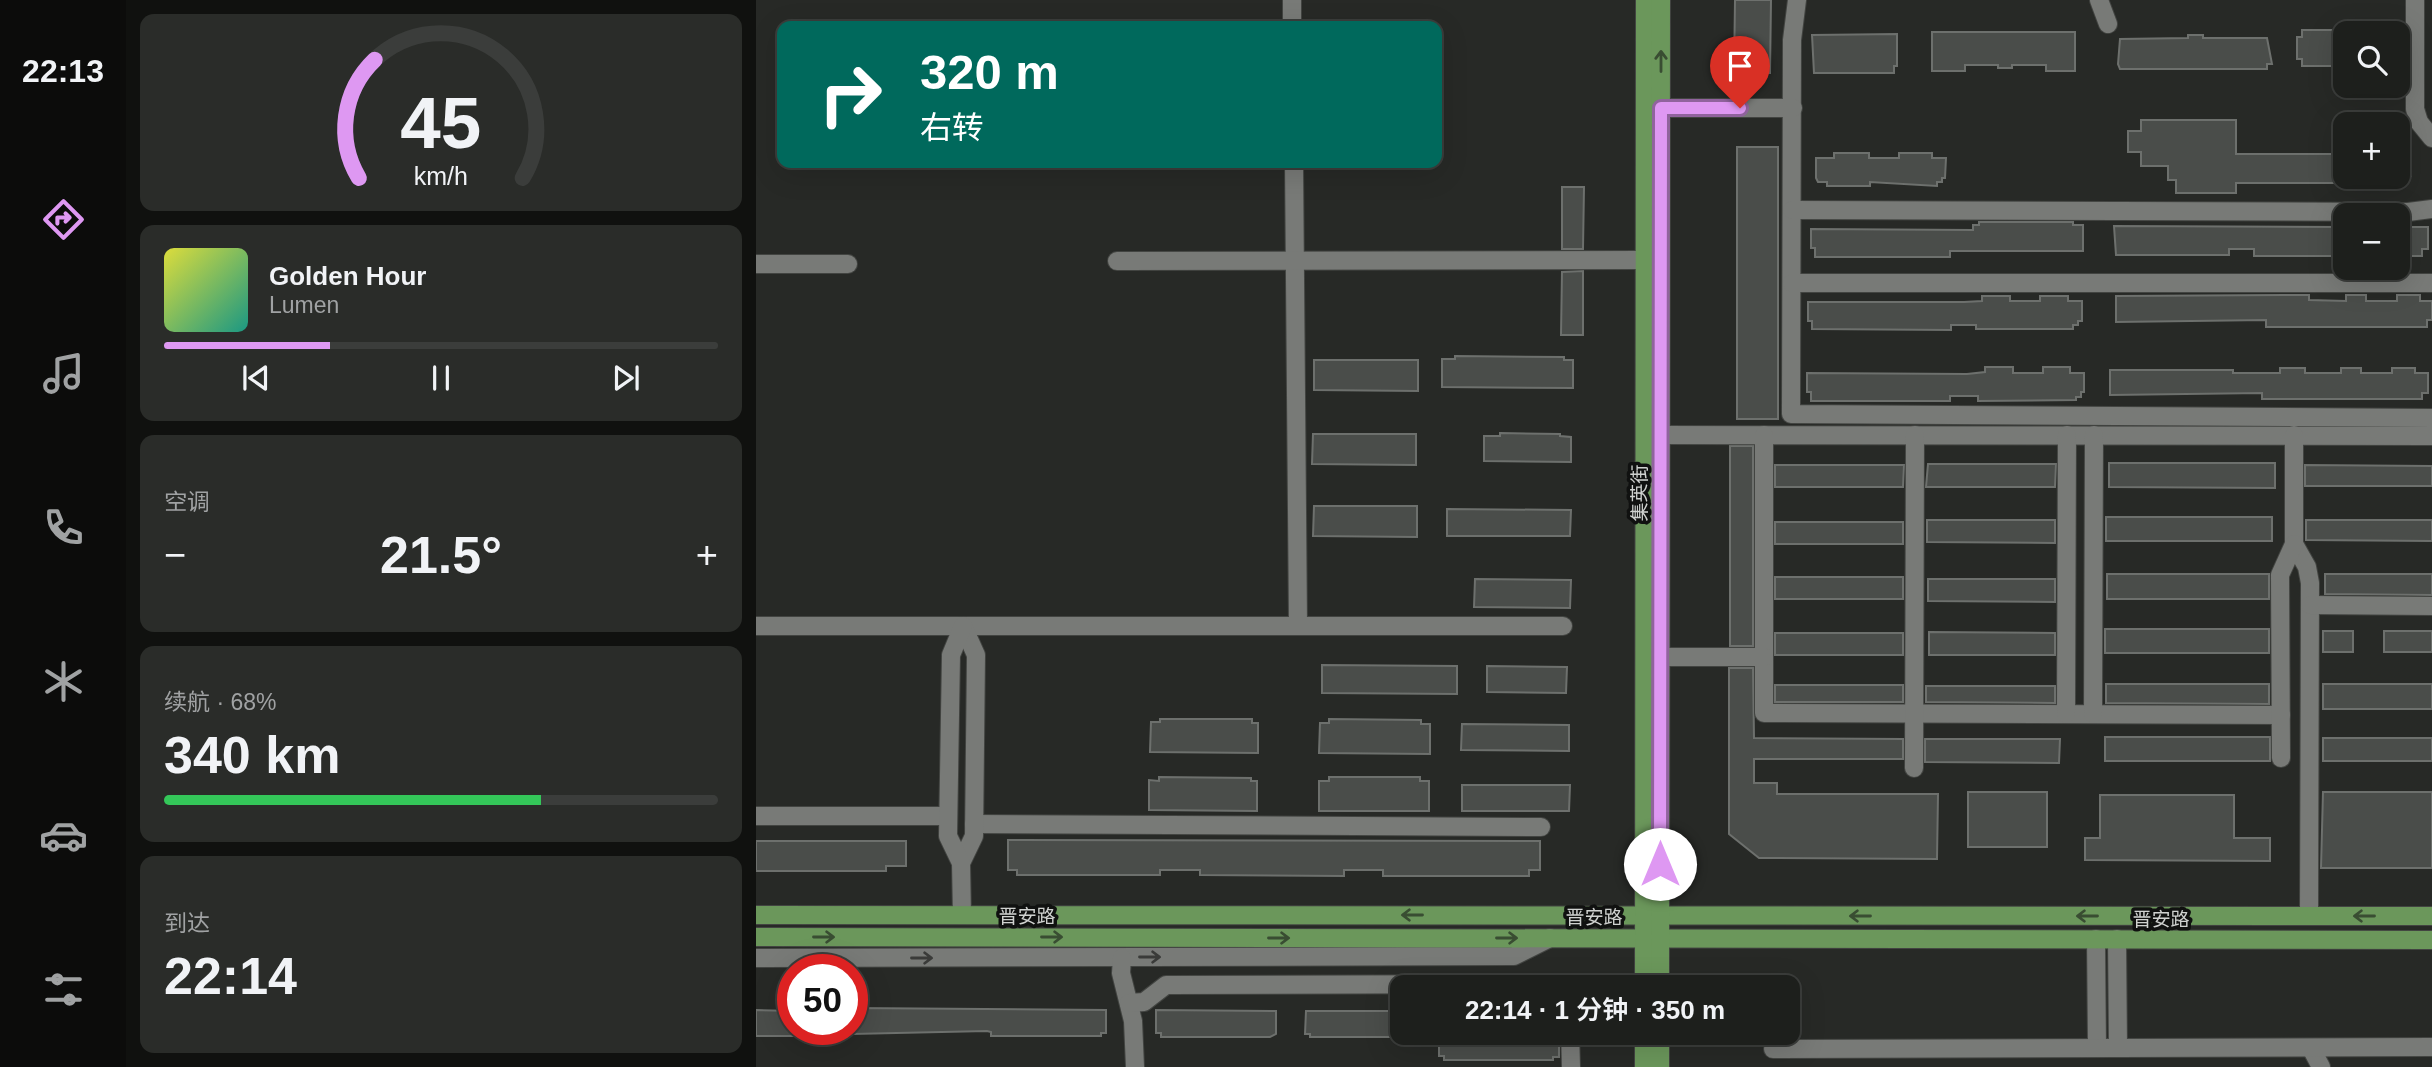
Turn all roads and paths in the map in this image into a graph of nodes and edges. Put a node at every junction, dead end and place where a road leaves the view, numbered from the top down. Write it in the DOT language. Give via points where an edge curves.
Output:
graph roads {
  1 [pos="1292,0"];
  2 [pos="1646,0"];
  3 [pos="1661,0"];
  4 [pos="1797,0"];
  5 [pos="2099,0"];
  6 [pos="2415,0"];
  7 [pos="1292,21"];
  8 [pos="2108,24"];
  9 [pos="1661,108"];
  10 [pos="1793,108"];
  11 [pos="2425,122"];
  12 [pos="2432,138"];
  13 [pos="1294,168"];
  14 [pos="2432,209"];
  15 [pos="1792,210"];
  16 [pos="1645,260"];
  17 [pos="1117,261"];
  18 [pos="1295,261"];
  19 [pos="756,264"];
  20 [pos="848,264"];
  21 [pos="1792,283"];
  22 [pos="2432,283"];
  23 [pos="2432,418"];
  24 [pos="1661,435"];
  25 [pos="1764,435"];
  26 [pos="1915,435"];
  27 [pos="2067,435"];
  28 [pos="2094,435"];
  29 [pos="2294,435"];
  30 [pos="2432,436"];
  31 [pos="2294,544"];
  32 [pos="2310,605"];
  33 [pos="2432,606"];
  34 [pos="756,626"];
  35 [pos="963,626"];
  36 [pos="1298,626"];
  37 [pos="1563,626"];
  38 [pos="1660,657"];
  39 [pos="1763,657"];
  40 [pos="1915,714"];
  41 [pos="2066,714"];
  42 [pos="2093,714"];
  43 [pos="2281,715"];
  44 [pos="2281,758"];
  45 [pos="1914,768"];
  46 [pos="756,816"];
  47 [pos="948,816"];
  48 [pos="974,824"];
  49 [pos="1541,827"];
  50 [pos="961,863"];
  51 [pos="756,915"];
  52 [pos="961,915"];
  53 [pos="1652,915"];
  54 [pos="2309,916"];
  55 [pos="2432,916"];
  56 [pos="756,937"];
  57 [pos="1550,938"];
  58 [pos="1652,938"];
  59 [pos="2096,939"];
  60 [pos="2117,939"];
  61 [pos="2432,940"];
  62 [pos="1122,957"];
  63 [pos="756,958"];
  64 [pos="1646,975"];
  65 [pos="1658,975"];
  66 [pos="1390,984"];
  67 [pos="1129,1003"];
  68 [pos="1570,1045"];
  69 [pos="1644,1045"];
  70 [pos="1660,1045"];
  71 [pos="2432,1047"];
  72 [pos="2096,1048"];
  73 [pos="2118,1048"];
  74 [pos="2311,1048"];
  75 [pos="1773,1049"];
  76 [pos="1135,1067"];
  77 [pos="1571,1067"];
  78 [pos="1644,1067"];
  79 [pos="1660,1067"];
  80 [pos="2321,1067"];
  1 -- 7 [label="street"];
  2 -- 16 [label="main road, 集英街"];
  9 -- 3 [label="main road, 集英街, one-way"];
  4 -- 10 [label="street" via="1792,40"];
  5 -- 8 [label="street"];
  6 -- 11 [label="street" via="2415,109"];
  9 -- 10 [label="street"];
  9 -- 24 [label="main road, 集英街"];
  10 -- 15 [label="street"];
  11 -- 12 [label="street"];
  13 -- 18 [label="street"];
  14 -- 15 [label="street"];
  15 -- 21 [label="street"];
  16 -- 18 [label="street"];
  16 -- 53 [label="main road, 集英街"];
  17 -- 18 [label="street"];
  18 -- 36 [label="street"];
  19 -- 20 [label="street"];
  21 -- 22 [label="street"];
  21 -- 23 [label="street" via="1791,414"];
  24 -- 25 [label="street"];
  24 -- 38 [label="main road, 集英街"];
  25 -- 26 [label="street"];
  25 -- 39 [label="street"];
  26 -- 27 [label="street"];
  26 -- 40 [label="street"];
  27 -- 28 [label="street"];
  27 -- 41 [label="street"];
  28 -- 29 [label="street"];
  28 -- 42 [label="street"];
  29 -- 30 [label="street"];
  29 -- 31 [label="street"];
  31 -- 32 [label="street" via="2307,567"];
  31 -- 43 [label="street" via="2280,575"];
  32 -- 33 [label="street"];
  32 -- 54 [label="street"];
  34 -- 35 [label="street"];
  35 -- 36 [label="street"];
  35 -- 47 [label="street" via="951,655"];
  35 -- 48 [label="street" via="976,655"];
  36 -- 37 [label="street"];
  38 -- 39 [label="street"];
  38 -- 53 [label="main road, 集英街"];
  39 -- 40 [label="street" via="1763,713"];
  40 -- 41 [label="street"];
  40 -- 45 [label="street"];
  41 -- 42 [label="street"];
  42 -- 43 [label="street"];
  43 -- 44 [label="street"];
  46 -- 47 [label="street"];
  47 -- 50 [label="street" via="948,836"];
  48 -- 49 [label="street"];
  48 -- 50 [label="street" via="974,836"];
  50 -- 52 [label="street"];
  51 -- 52 [label="main road, 晋安路"];
  53 -- 52 [label="main road, 晋安路, one-way"];
  54 -- 53 [label="main road, 晋安路, one-way"];
  53 -- 58 [label="main road, 集英街"];
  55 -- 54 [label="main road, 晋安路, one-way"];
  56 -- 57 [label="main road, 晋安路, one-way"];
  57 -- 58 [label="main road, 晋安路"];
  62 -- 57 [label="street, one-way" via="1514,957"];
  58 -- 59 [label="main road, 晋安路"];
  58 -- 64 [label="main road, 集英街"];
  58 -- 65 [label="main road, 集英街"];
  59 -- 60 [label="main road, 晋安路"];
  59 -- 72 [label="street"];
  60 -- 61 [label="main road, 晋安路"];
  60 -- 73 [label="street"];
  63 -- 62 [label="street, one-way"];
  62 -- 67 [label="street"];
  66 -- 67 [label="street" via="1166,985 1144,1002"];
  67 -- 76 [label="street"];
  68 -- 77 [label="street"];
  69 -- 78 [label="main road"];
  70 -- 79 [label="main road"];
  71 -- 74 [label="street"];
  72 -- 73 [label="street"];
  72 -- 75 [label="street"];
  73 -- 74 [label="street"];
  74 -- 80 [label="street"];
}
